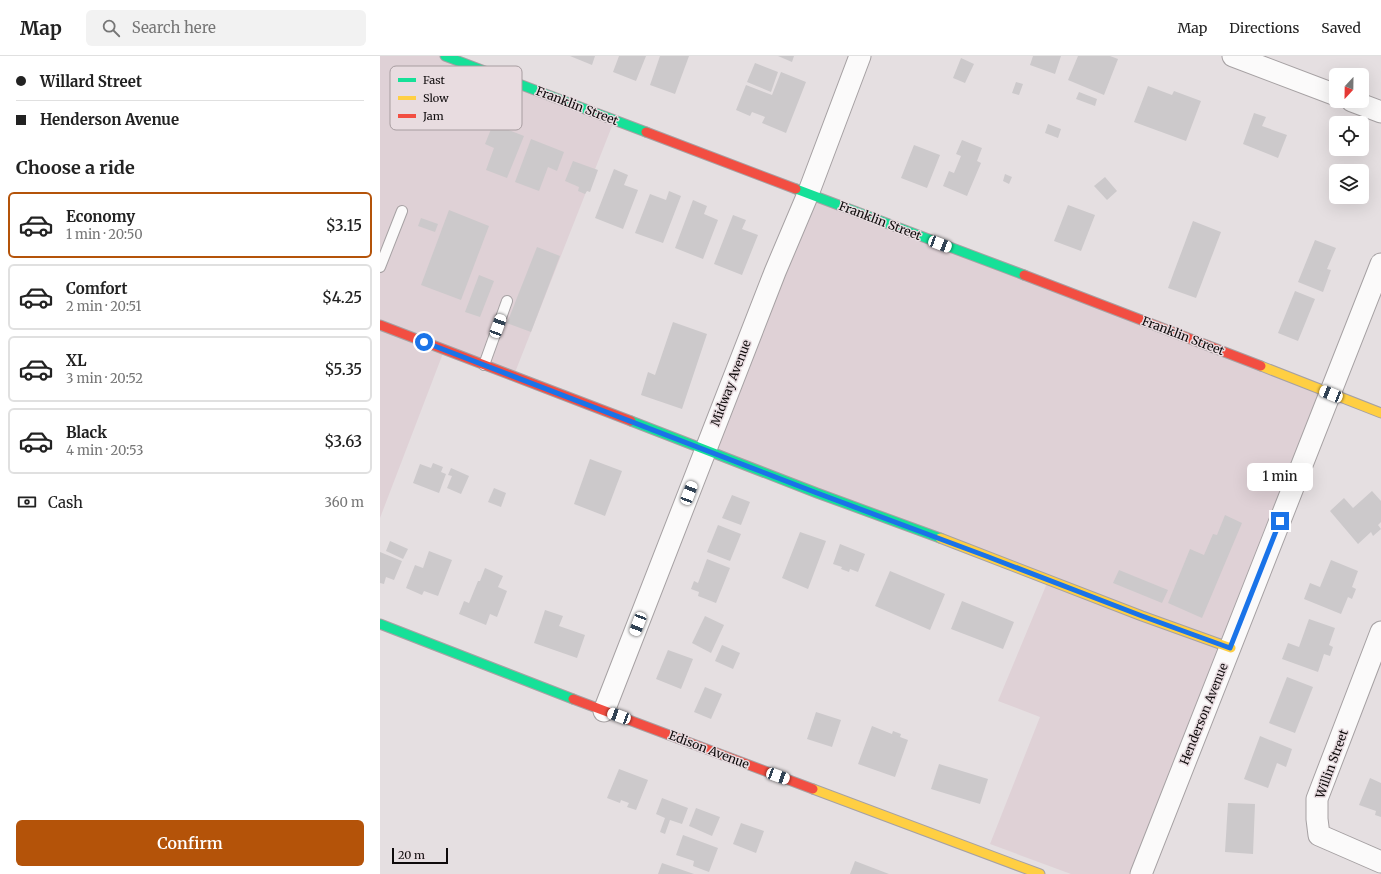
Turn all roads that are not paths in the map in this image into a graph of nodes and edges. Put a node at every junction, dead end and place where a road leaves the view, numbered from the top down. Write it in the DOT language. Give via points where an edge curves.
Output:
graph roads {
  1 [pos="445,56"];
  2 [pos="860,56"];
  3 [pos="1233,56"];
  4 [pos="471,66"];
  5 [pos="522,85"];
  6 [pos="1329,92"];
  7 [pos="1369,107"];
  8 [pos="1381,112"];
  9 [pos="808,194"];
  10 [pos="402,211"];
  11 [pos="1381,264"];
  12 [pos="380,267"];
  13 [pos="508,301"];
  14 [pos="380,325"];
  15 [pos="484,365"];
  16 [pos="1331,394"];
  17 [pos="1381,412"];
  18 [pos="706,449"];
  19 [pos="380,624"];
  20 [pos="1381,632"];
  21 [pos="1230,648"];
  22 [pos="604,711"];
  23 [pos="1381,862"];
  24 [pos="1040,874"];
  25 [pos="1140,874"];
  1 -- 4 [label="street, Franklin Street"];
  2 -- 9 [label="street, Midway Avenue"];
  3 -- 6 [label="street"];
  5 -- 9 [label="street, Franklin Street"];
  7 -- 8 [label="street"];
  9 -- 16 [label="street, Franklin Street"];
  9 -- 18 [label="street, Midway Avenue"];
  10 -- 12 [label="lane"];
  11 -- 16 [label="street, Henderson Avenue"];
  13 -- 15 [label="lane"];
  14 -- 15 [label="street"];
  15 -- 18 [label="street"];
  16 -- 17 [label="street, Franklin Street"];
  16 -- 21 [label="street, Henderson Avenue"];
  18 -- 21 [label="street"];
  18 -- 22 [label="street, Midway Avenue"];
  19 -- 22 [label="street, Edison Avenue"];
  20 -- 23 [label="street, Willin Street" via="1317,799 1319,835"];
  21 -- 25 [label="street, Henderson Avenue"];
  22 -- 24 [label="street, Edison Avenue"];
}
